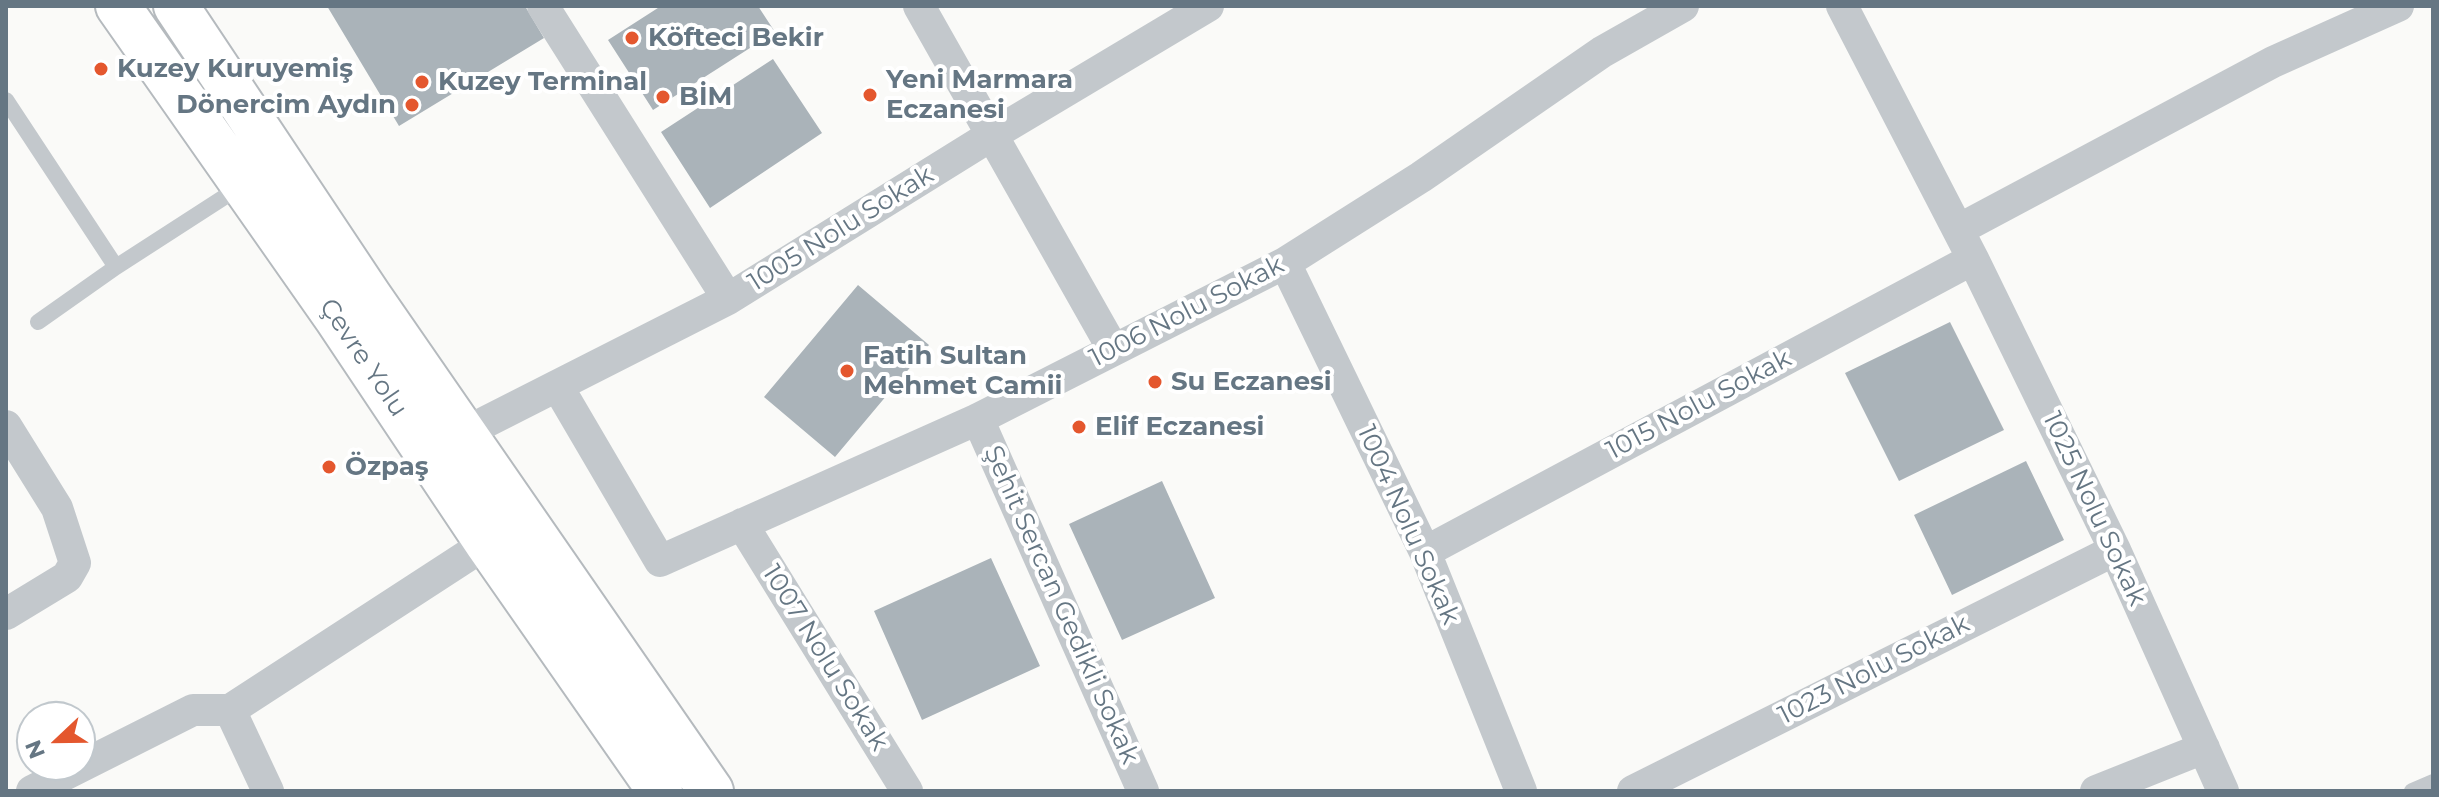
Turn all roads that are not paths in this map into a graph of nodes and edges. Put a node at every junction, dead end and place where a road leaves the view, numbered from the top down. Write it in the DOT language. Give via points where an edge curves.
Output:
graph roads {
  1 [pos="118,6"];
  2 [pos="176,6"];
  3 [pos="543,6"];
  4 [pos="919,6"];
  5 [pos="1208,6"];
  6 [pos="1683,6"];
  7 [pos="1842,6"];
  8 [pos="2398,6"];
  9 [pos="6,100"];
  10 [pos="992,135"];
  11 [pos="243,185"];
  12 [pos="1958,230"];
  13 [pos="1973,259"];
  14 [pos="1285,263"];
  15 [pos="116,267"];
  16 [pos="728,299"];
  17 [pos="38,322"];
  18 [pos="1113,349"];
  19 [pos="558,387"];
  20 [pos="978,419"];
  21 [pos="6,426"];
  22 [pos="464,433"];
  23 [pos="742,524"];
  24 [pos="487,543"];
  25 [pos="2115,550"];
  26 [pos="1425,552"];
  27 [pos="6,614"];
  28 [pos="230,710"];
  29 [pos="2204,748"];
  30 [pos="2433,782"];
  31 [pos="901,789"];
  32 [pos="32,791"];
  33 [pos="268,791"];
  34 [pos="660,791"];
  35 [pos="711,791"];
  36 [pos="1143,791"];
  37 [pos="1521,791"];
  38 [pos="1633,791"];
  39 [pos="2096,791"];
  40 [pos="2223,791"];
  41 [pos="2412,791"];
  1 -- 11 [label="main road, Çevre Yolu"];
  2 -- 22 [label="main road, Çevre Yolu"];
  3 -- 16 [label="street"];
  4 -- 10 [label="street"];
  5 -- 10 [label="street, 1005 Nolu Sokak"];
  6 -- 14 [label="street, 1006 Nolu Sokak" via="1602,52"];
  7 -- 12 [label="street, 1025 Nolu Sokak"];
  8 -- 12 [label="street" via="2273,62"];
  9 -- 15 [label="lane"];
  10 -- 16 [label="street, 1005 Nolu Sokak"];
  10 -- 18 [label="street"];
  11 -- 15 [label="lane"];
  11 -- 24 [label="main road, Çevre Yolu"];
  12 -- 13 [label="street, 1025 Nolu Sokak"];
  13 -- 25 [label="street, 1025 Nolu Sokak"];
  13 -- 26 [label="street, 1015 Nolu Sokak"];
  14 -- 18 [label="street, 1006 Nolu Sokak"];
  14 -- 26 [label="street, 1004 Nolu Sokak"];
  15 -- 17 [label="lane"];
  16 -- 19 [label="street, 1005 Nolu Sokak"];
  18 -- 20 [label="street, 1006 Nolu Sokak"];
  19 -- 22 [label="street, 1005 Nolu Sokak"];
  19 -- 23 [label="street, 1006 Nolu Sokak" via="660,561"];
  20 -- 23 [label="street, 1006 Nolu Sokak"];
  20 -- 36 [label="street, Şehit Sercan Gedikli Sokak"];
  21 -- 27 [label="street" via="57,508 75,563 67,577"];
  22 -- 35 [label="main road, Çevre Yolu"];
  23 -- 31 [label="street, 1007 Nolu Sokak"];
  24 -- 28 [label="street"];
  24 -- 34 [label="main road, Çevre Yolu"];
  25 -- 29 [label="street, 1025 Nolu Sokak"];
  25 -- 38 [label="street, 1023 Nolu Sokak"];
  26 -- 37 [label="street, 1004 Nolu Sokak"];
  28 -- 32 [label="street" via="193,710"];
  28 -- 33 [label="street"];
  29 -- 39 [label="street"];
  29 -- 40 [label="street, 1025 Nolu Sokak"];
  30 -- 41 [label="lane"];
}
